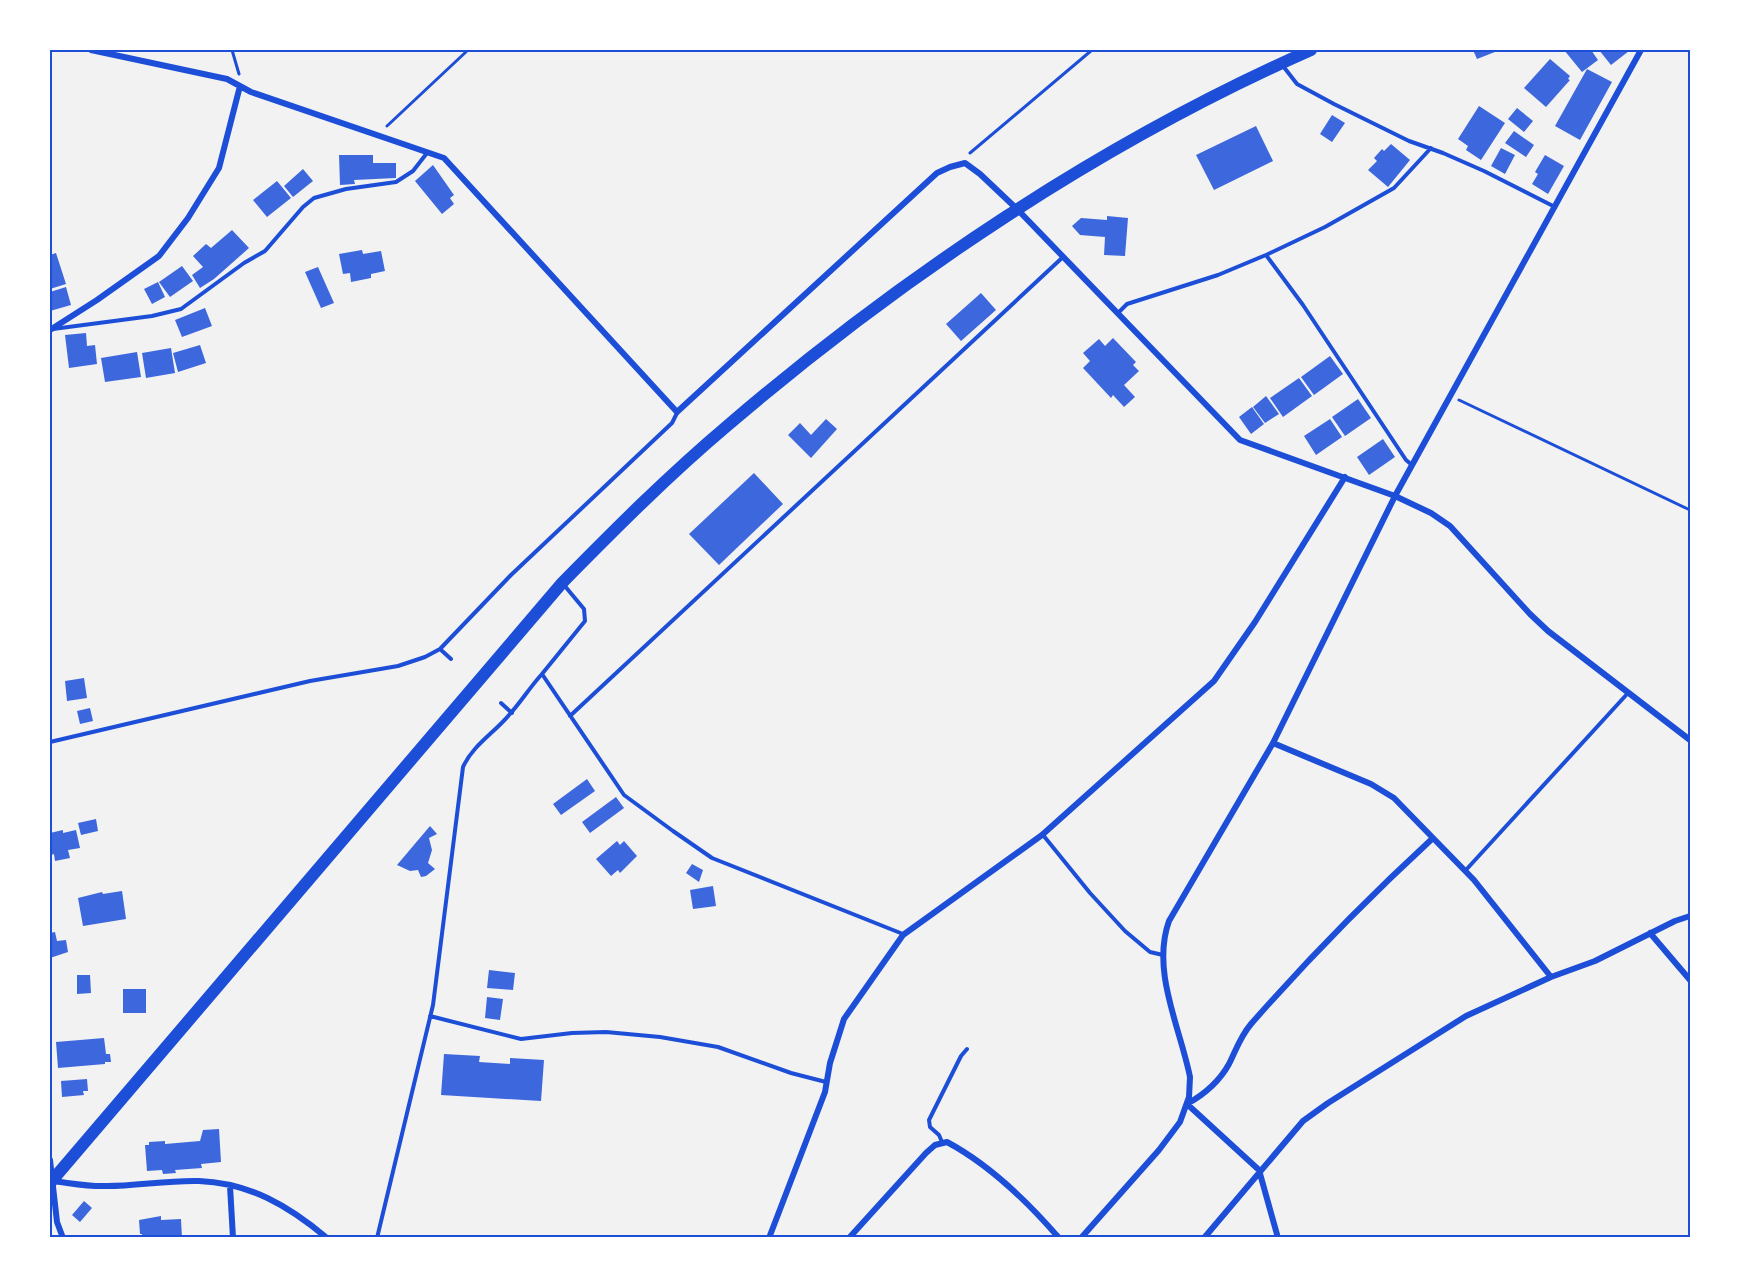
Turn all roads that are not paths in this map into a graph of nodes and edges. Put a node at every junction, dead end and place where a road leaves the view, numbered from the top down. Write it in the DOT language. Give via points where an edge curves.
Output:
graph roads {
  1 [pos="91,50"];
  2 [pos="1311,50"];
  3 [pos="1641,50"];
  4 [pos="1281,63"];
  5 [pos="240,86"];
  6 [pos="1431,148"];
  7 [pos="427,153"];
  8 [pos="1555,207"];
  9 [pos="1018,210"];
  10 [pos="1266,255"];
  11 [pos="1063,257"];
  12 [pos="1117,314"];
  13 [pos="51,329"];
  14 [pos="677,412"];
  15 [pos="1412,465"];
  16 [pos="1345,477"];
  17 [pos="1395,496"];
  18 [pos="562,583"];
  19 [pos="440,649"];
  20 [pos="451,659"];
  21 [pos="542,674"];
  22 [pos="1628,693"];
  23 [pos="501,704"];
  24 [pos="512,713"];
  25 [pos="570,716"];
  26 [pos="1690,740"];
  27 [pos="50,742"];
  28 [pos="1273,743"];
  29 [pos="1042,835"];
  30 [pos="1433,838"];
  31 [pos="1465,871"];
  32 [pos="1690,916"];
  33 [pos="1650,933"];
  34 [pos="903,935"];
  35 [pos="1164,955"];
  36 [pos="1551,977"];
  37 [pos="1690,980"];
  38 [pos="430,1017"];
  39 [pos="967,1049"];
  40 [pos="826,1082"];
  41 [pos="1187,1104"];
  42 [pos="942,1142"];
  43 [pos="50,1160"];
  44 [pos="1259,1170"];
  45 [pos="50,1182"];
  46 [pos="230,1186"];
  47 [pos="63,1238"];
  48 [pos="233,1238"];
  49 [pos="327,1238"];
  50 [pos="377,1238"];
  51 [pos="769,1238"];
  52 [pos="849,1238"];
  53 [pos="1059,1238"];
  54 [pos="1081,1238"];
  55 [pos="1204,1238"];
  56 [pos="1278,1238"];
  1 -- 5 [label="street" via="227,79"];
  2 -- 4 [label="highway"];
  3 -- 8 [label="street"];
  4 -- 6 [label="lane" via="1297,84 1409,141"];
  4 -- 9 [label="highway" via="1108,153"];
  5 -- 7 [label="street"];
  5 -- 13 [label="street" via="219,168 177,233 159,256"];
  6 -- 8 [label="lane"];
  6 -- 10 [label="lane" via="1394,188"];
  7 -- 13 [label="lane" via="413,171 396,182 314,198 265,251 182,309"];
  7 -- 14 [label="street" via="444,159"];
  8 -- 15 [label="street"];
  9 -- 11 [label="street"];
  9 -- 14 [label="street" via="964,163 937,173"];
  9 -- 18 [label="highway" via="857,322 727,426 637,507"];
  10 -- 12 [label="lane" via="1127,304"];
  10 -- 15 [label="lane"];
  11 -- 12 [label="street"];
  11 -- 25 [label="lane"];
  12 -- 16 [label="street" via="1240,440"];
  14 -- 19 [label="lane" via="672,423 511,575"];
  15 -- 17 [label="street"];
  16 -- 17 [label="street"];
  16 -- 29 [label="street" via="1256,622 1214,681"];
  17 -- 22 [label="street" via="1450,526 1548,631"];
  17 -- 28 [label="street"];
  18 -- 21 [label="lane" via="584,609 585,621"];
  18 -- 45 [label="highway"];
  19 -- 20 [label="lane"];
  19 -- 27 [label="lane" via="398,666 310,681"];
  21 -- 24 [label="lane"];
  21 -- 25 [label="lane"];
  22 -- 26 [label="street"];
  22 -- 31 [label="lane"];
  23 -- 24 [label="lane"];
  24 -- 38 [label="lane" via="476,747 463,767"];
  25 -- 34 [label="lane" via="624,795 712,858"];
  28 -- 30 [label="street" via="1384,790"];
  28 -- 35 [label="street" via="1169,921"];
  29 -- 34 [label="street"];
  29 -- 35 [label="lane" via="1125,931 1150,952"];
  30 -- 31 [label="street"];
  30 -- 41 [label="street" via="1293,977 1240,1038 1221,1077 1206,1093"];
  31 -- 36 [label="street"];
  32 -- 33 [label="street"];
  33 -- 36 [label="street" via="1595,961"];
  33 -- 37 [label="street"];
  34 -- 40 [label="street" via="844,1019"];
  35 -- 41 [label="street" via="1170,1004 1190,1077"];
  36 -- 44 [label="street" via="1466,1016 1338,1097 1303,1121"];
  38 -- 40 [label="lane" via="521,1040 606,1032 660,1037 718,1047"];
  38 -- 50 [label="lane"];
  39 -- 42 [label="lane" via="929,1120"];
  40 -- 51 [label="street"];
  41 -- 44 [label="street"];
  41 -- 54 [label="street" via="1180,1122 1159,1150"];
  42 -- 52 [label="street" via="926,1153"];
  42 -- 53 [label="street" via="957,1147 987,1169"];
  43 -- 45 [label="street"];
  44 -- 55 [label="street"];
  44 -- 56 [label="street"];
  45 -- 46 [label="street" via="105,1186 199,1181"];
  45 -- 47 [label="street"];
  46 -- 48 [label="street"];
  46 -- 49 [label="street" via="281,1203"];
}
